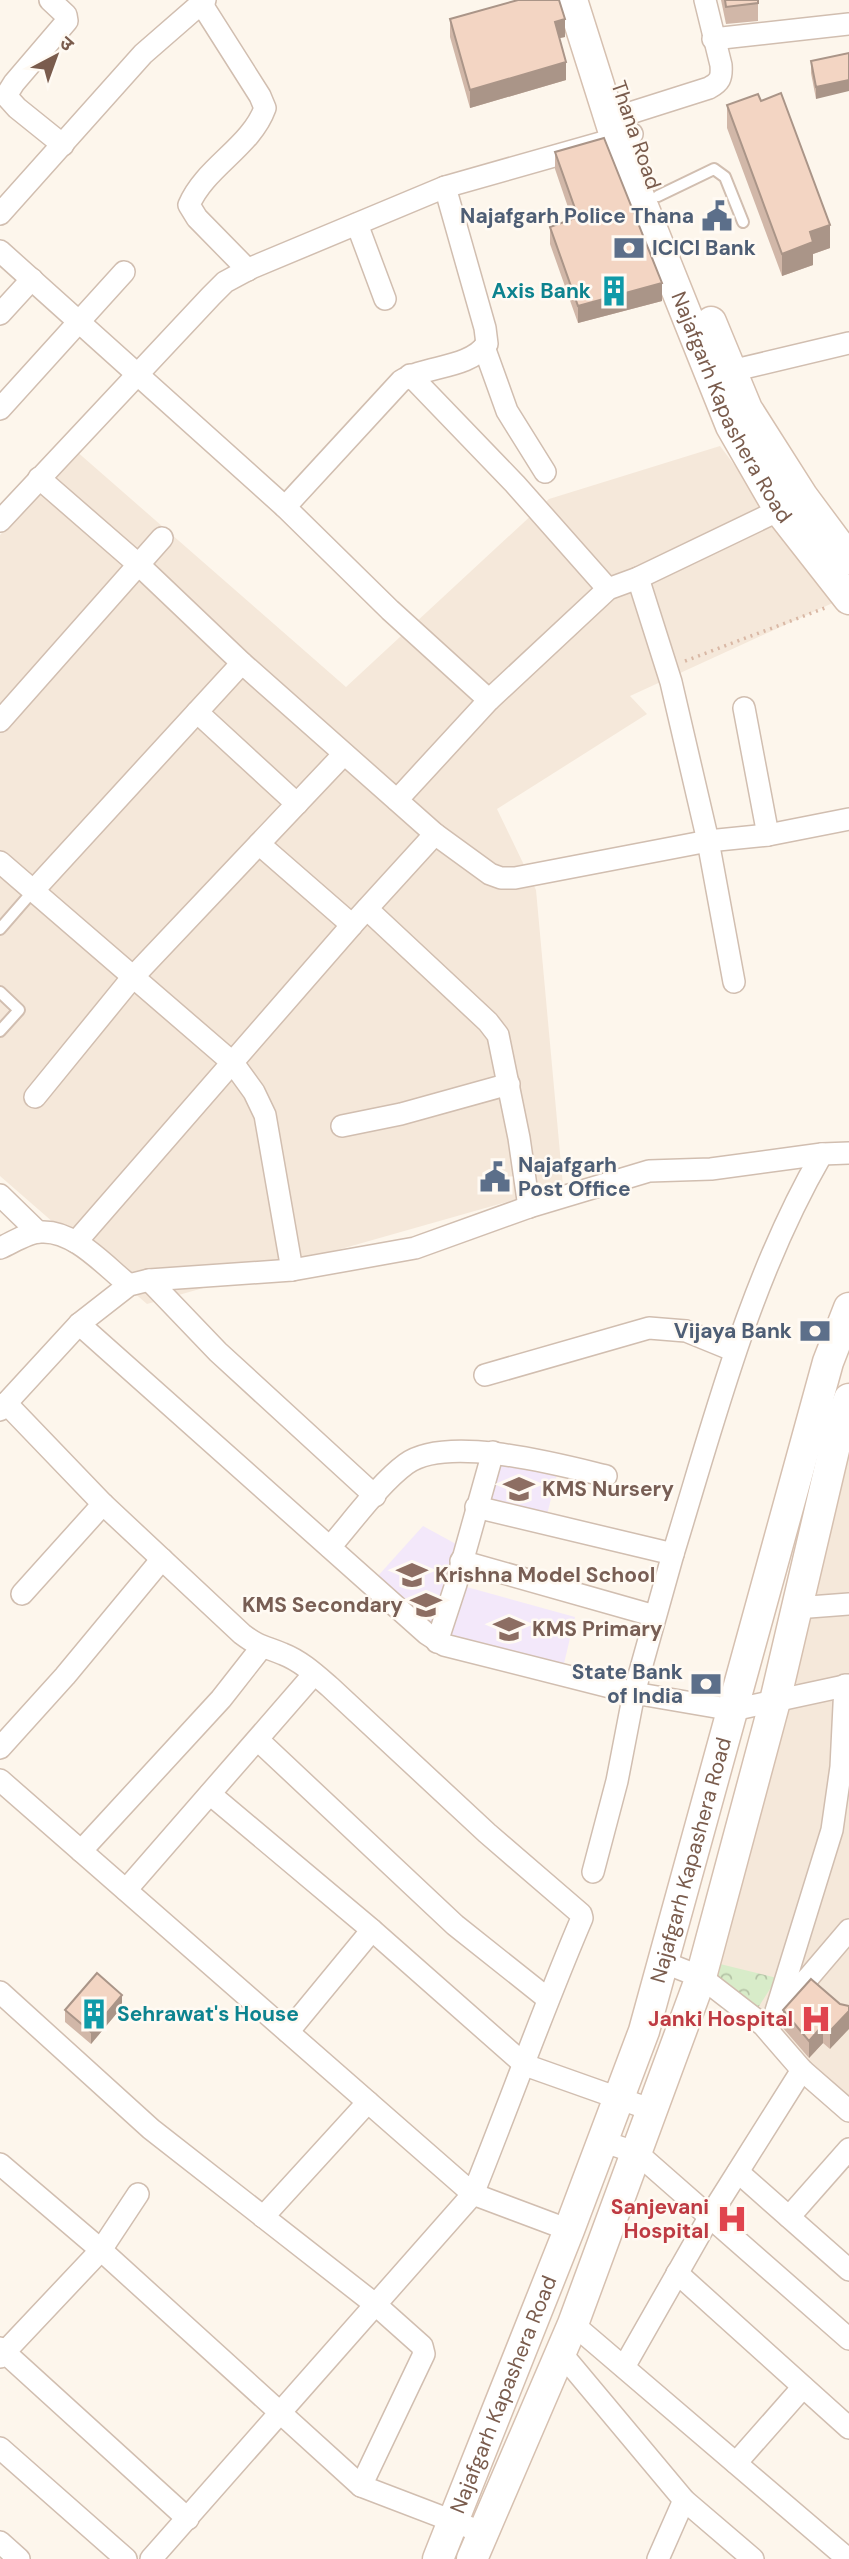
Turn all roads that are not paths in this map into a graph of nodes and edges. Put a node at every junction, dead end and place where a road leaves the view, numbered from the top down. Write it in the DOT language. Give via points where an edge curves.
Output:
graph roads {
  1 [pos="50,0"];
  2 [pos="572,0"];
  3 [pos="592,0"];
  4 [pos="705,0"];
  5 [pos="203,1"];
  6 [pos="849,24"];
  7 [pos="713,39"];
  8 [pos="625,129"];
  9 [pos="63,145"];
  10 [pos="445,187"];
  11 [pos="658,196"];
  12 [pos="0,214"];
  13 [pos="743,222"];
  14 [pos="357,224"];
  15 [pos="0,251"];
  16 [pos="248,270"];
  17 [pos="124,272"];
  18 [pos="32,279"];
  19 [pos="385,299"];
  20 [pos="0,314"];
  21 [pos="80,321"];
  22 [pos="849,344"];
  23 [pos="484,347"];
  24 [pos="732,371"];
  25 [pos="137,372"];
  26 [pos="410,375"];
  27 [pos="4,395"];
  28 [pos="545,472"];
  29 [pos="39,478"];
  30 [pos="791,504"];
  31 [pos="285,507"];
  32 [pos="0,521"];
  33 [pos="162,538"];
  34 [pos="849,559"];
  35 [pos="139,565"];
  36 [pos="638,578"];
  37 [pos="608,589"];
  38 [pos="849,599"];
  39 [pos="242,663"];
  40 [pos="489,700"];
  41 [pos="744,708"];
  42 [pos="197,712"];
  43 [pos="0,721"];
  44 [pos="344,754"];
  45 [pos="397,800"];
  46 [pos="297,804"];
  47 [pos="849,819"];
  48 [pos="435,834"];
  49 [pos="768,835"];
  50 [pos="709,841"];
  51 [pos="259,844"];
  52 [pos="0,862"];
  53 [pos="33,891"];
  54 [pos="359,917"];
  55 [pos="0,929"];
  56 [pos="132,978"];
  57 [pos="734,982"];
  58 [pos="0,992"];
  59 [pos="0,1031"];
  60 [pos="233,1063"];
  61 [pos="509,1084"];
  62 [pos="35,1097"];
  63 [pos="342,1126"];
  64 [pos="849,1153"];
  65 [pos="822,1154"];
  66 [pos="0,1195"];
  67 [pos="529,1207"];
  68 [pos="38,1232"];
  69 [pos="76,1242"];
  70 [pos="0,1248"];
  71 [pos="292,1269"];
  72 [pos="139,1282"];
  73 [pos="849,1308"];
  74 [pos="79,1324"];
  75 [pos="735,1351"];
  76 [pos="485,1375"];
  77 [pos="849,1399"];
  78 [pos="3,1406"];
  79 [pos="493,1452"];
  80 [pos="606,1476"];
  81 [pos="375,1496"];
  82 [pos="103,1504"];
  83 [pos="476,1507"];
  84 [pos="330,1547"];
  85 [pos="673,1554"];
  86 [pos="162,1559"];
  87 [pos="461,1561"];
  88 [pos="22,1594"];
  89 [pos="849,1604"];
  90 [pos="796,1608"];
  91 [pos="655,1616"];
  92 [pos="438,1642"];
  93 [pos="261,1648"];
  94 [pos="314,1674"];
  95 [pos="847,1685"];
  96 [pos="634,1693"];
  97 [pos="775,1701"];
  98 [pos="733,1710"];
  99 [pos="258,1740"];
  100 [pos="0,1748"];
  101 [pos="0,1780"];
  102 [pos="210,1794"];
  103 [pos="849,1812"];
  104 [pos="832,1830"];
  105 [pos="81,1851"];
  106 [pos="593,1872"];
  107 [pos="126,1890"];
  108 [pos="372,1930"];
  109 [pos="849,1930"];
  110 [pos="663,1962"];
  111 [pos="701,1977"];
  112 [pos="0,1992"];
  113 [pos="548,1999"];
  114 [pos="769,2018"];
  115 [pos="288,2032"];
  116 [pos="525,2065"];
  117 [pos="802,2070"];
  118 [pos="619,2098"];
  119 [pos="368,2102"];
  120 [pos="652,2110"];
  121 [pos="849,2111"];
  122 [pos="602,2141"];
  123 [pos="849,2149"];
  124 [pos="638,2153"];
  125 [pos="0,2164"];
  126 [pos="738,2172"];
  127 [pos="138,2194"];
  128 [pos="473,2194"];
  129 [pos="710,2216"];
  130 [pos="263,2217"];
  131 [pos="789,2217"];
  132 [pos="569,2230"];
  133 [pos="100,2250"];
  134 [pos="849,2270"];
  135 [pos="677,2273"];
  136 [pos="376,2305"];
  137 [pos="573,2324"];
  138 [pos="849,2339"];
  139 [pos="1,2352"];
  140 [pos="561,2353"];
  141 [pos="624,2367"];
  142 [pos="803,2387"];
  143 [pos="281,2413"];
  144 [pos="849,2428"];
  145 [pos="0,2448"];
  146 [pos="736,2463"];
  147 [pos="361,2486"];
  148 [pos="684,2500"];
  149 [pos="188,2519"];
  150 [pos="453,2521"];
  151 [pos="0,2542"];
  152 [pos="478,2546"];
  153 [pos="846,2553"];
  154 [pos="19,2559"];
  155 [pos="126,2559"];
  156 [pos="151,2559"];
  157 [pos="438,2559"];
  158 [pos="658,2559"];
  159 [pos="753,2559"];
  1 -- 9 [label="street" via="67,21 14,83 8,99"];
  2 -- 8 [label="main road, Najafgarh Kapashera Road"];
  3 -- 8 [label="main road, Thana Road"];
  4 -- 7 [label="street"];
  5 -- 9 [label="street" via="143,54"];
  5 -- 16 [label="street" via="265,108 189,205"];
  6 -- 7 [label="street"];
  7 -- 8 [label="street" via="722,76 719,83"];
  8 -- 10 [label="street"];
  8 -- 11 [label="main road, Thana Road"];
  8 -- 30 [label="main road, Najafgarh Kapashera Road" via="731,426"];
  9 -- 12 [label="street"];
  10 -- 14 [label="street"];
  10 -- 23 [label="street" via="485,328"];
  11 -- 13 [label="lane" via="719,171"];
  11 -- 24 [label="main road, Thana Road"];
  14 -- 16 [label="street"];
  14 -- 19 [label="street"];
  15 -- 18 [label="street"];
  16 -- 25 [label="street" via="218,289"];
  17 -- 21 [label="street"];
  18 -- 20 [label="street"];
  18 -- 21 [label="street"];
  21 -- 25 [label="street"];
  21 -- 27 [label="street"];
  22 -- 24 [label="street"];
  23 -- 26 [label="street" via="473,356"];
  23 -- 28 [label="street" via="507,411"];
  24 -- 30 [label="main road, Thana Road"];
  25 -- 29 [label="street"];
  25 -- 31 [label="street"];
  26 -- 31 [label="street"];
  26 -- 37 [label="street"];
  29 -- 32 [label="street"];
  29 -- 35 [label="street"];
  30 -- 34 [label="main road, Thana Road"];
  30 -- 36 [label="street"];
  30 -- 38 [label="main road, Najafgarh Kapashera Road"];
  31 -- 40 [label="street"];
  33 -- 35 [label="street"];
  35 -- 39 [label="street"];
  35 -- 43 [label="street"];
  36 -- 37 [label="street"];
  36 -- 50 [label="street" via="667,668"];
  37 -- 40 [label="street"];
  39 -- 42 [label="street"];
  39 -- 44 [label="street"];
  40 -- 45 [label="street"];
  41 -- 49 [label="street"];
  42 -- 46 [label="street"];
  42 -- 53 [label="street"];
  44 -- 45 [label="street"];
  44 -- 46 [label="street"];
  45 -- 48 [label="street"];
  46 -- 51 [label="street"];
  47 -- 49 [label="street"];
  48 -- 50 [label="street" via="501,878"];
  48 -- 54 [label="street"];
  49 -- 50 [label="street"];
  50 -- 57 [label="street"];
  51 -- 54 [label="street"];
  51 -- 56 [label="street"];
  52 -- 53 [label="street"];
  53 -- 55 [label="lane"];
  53 -- 56 [label="street"];
  54 -- 60 [label="street"];
  54 -- 61 [label="street" via="488,1022 498,1035"];
  56 -- 60 [label="street"];
  56 -- 62 [label="street"];
  58 -- 59 [label="lane" via="19,1010"];
  60 -- 69 [label="street"];
  60 -- 71 [label="street" via="265,1115"];
  61 -- 63 [label="street"];
  61 -- 67 [label="street"];
  64 -- 65 [label="street"];
  65 -- 67 [label="street" via="711,1169 649,1171"];
  65 -- 75 [label="street" via="799,1194"];
  66 -- 68 [label="street"];
  67 -- 71 [label="street" via="415,1248"];
  68 -- 69 [label="street"];
  68 -- 70 [label="street"];
  69 -- 72 [label="street"];
  71 -- 72 [label="street"];
  72 -- 74 [label="street"];
  72 -- 81 [label="street"];
  73 -- 98 [label="main road, Najafgarh Kapashera Road" via="828,1362"];
  74 -- 78 [label="street"];
  74 -- 84 [label="street"];
  75 -- 76 [label="street" via="686,1331 649,1328"];
  75 -- 85 [label="street"];
  77 -- 90 [label="main road, Najafgarh Kapashera Road"];
  78 -- 82 [label="street"];
  79 -- 80 [label="street"];
  79 -- 81 [label="street" via="420,1457 407,1463"];
  79 -- 83 [label="street"];
  81 -- 84 [label="street"];
  82 -- 86 [label="street"];
  82 -- 88 [label="street"];
  83 -- 85 [label="street"];
  83 -- 87 [label="street"];
  84 -- 92 [label="street"];
  85 -- 91 [label="street"];
  86 -- 93 [label="street"];
  86 -- 100 [label="street"];
  87 -- 91 [label="street"];
  87 -- 92 [label="street"];
  89 -- 90 [label="street"];
  90 -- 97 [label="main road, Najafgarh Kapashera Road"];
  91 -- 96 [label="street"];
  92 -- 96 [label="street"];
  93 -- 94 [label="street" via="283,1654"];
  93 -- 105 [label="street" via="221,1699"];
  94 -- 99 [label="street"];
  94 -- 113 [label="street" via="581,1914"];
  95 -- 97 [label="street"];
  95 -- 104 [label="street"];
  96 -- 98 [label="street"];
  96 -- 106 [label="street"];
  97 -- 98 [label="street"];
  97 -- 111 [label="main road, Najafgarh Kapashera Road"];
  98 -- 110 [label="main road, Najafgarh Kapashera Road"];
  99 -- 102 [label="street"];
  99 -- 113 [label="street" via="455,1925"];
  101 -- 105 [label="street"];
  102 -- 107 [label="street"];
  102 -- 108 [label="street"];
  103 -- 104 [label="street"];
  104 -- 114 [label="street"];
  105 -- 107 [label="street"];
  107 -- 115 [label="street"];
  108 -- 115 [label="street"];
  108 -- 116 [label="street"];
  109 -- 114 [label="street" via="814,1982"];
  110 -- 111 [label="street"];
  110 -- 118 [label="main road, Najafgarh Kapashera Road"];
  111 -- 114 [label="street"];
  111 -- 120 [label="main road, Najafgarh Kapashera Road"];
  112 -- 130 [label="street" via="151,2129"];
  113 -- 116 [label="street"];
  114 -- 117 [label="street"];
  115 -- 119 [label="street"];
  116 -- 118 [label="street"];
  116 -- 128 [label="street"];
  117 -- 121 [label="street"];
  117 -- 126 [label="street"];
  118 -- 120 [label="street"];
  118 -- 122 [label="main road, Najafgarh Kapashera Road"];
  119 -- 128 [label="street"];
  119 -- 130 [label="street"];
  120 -- 124 [label="main road, Najafgarh Kapashera Road"];
  122 -- 124 [label="street"];
  122 -- 132 [label="main road, Najafgarh Kapashera Road"];
  123 -- 131 [label="street"];
  124 -- 129 [label="street"];
  124 -- 137 [label="main road, Najafgarh Kapashera Road"];
  125 -- 133 [label="street"];
  126 -- 129 [label="street"];
  126 -- 131 [label="street"];
  127 -- 133 [label="street"];
  128 -- 132 [label="street"];
  128 -- 136 [label="street"];
  129 -- 135 [label="street"];
  129 -- 138 [label="street"];
  130 -- 136 [label="street"];
  131 -- 134 [label="street"];
  132 -- 150 [label="main road, Najafgarh Kapashera Road"];
  133 -- 139 [label="street"];
  133 -- 143 [label="street"];
  135 -- 141 [label="street"];
  135 -- 142 [label="street"];
  136 -- 143 [label="street"];
  136 -- 147 [label="street" via="425,2349"];
  137 -- 140 [label="main road, Najafgarh Kapashera Road"];
  137 -- 141 [label="street"];
  139 -- 149 [label="street"];
  140 -- 148 [label="street"];
  140 -- 152 [label="main road, Najafgarh Kapashera Road"];
  141 -- 146 [label="street"];
  142 -- 144 [label="street"];
  142 -- 146 [label="street"];
  143 -- 147 [label="street"];
  143 -- 149 [label="street"];
  145 -- 155 [label="street"];
  146 -- 153 [label="street"];
  147 -- 150 [label="street"];
  148 -- 158 [label="street"];
  148 -- 159 [label="street"];
  149 -- 156 [label="street"];
  150 -- 152 [label="street"];
  150 -- 157 [label="main road, Najafgarh Kapashera Road"];
  151 -- 154 [label="street"];
}
